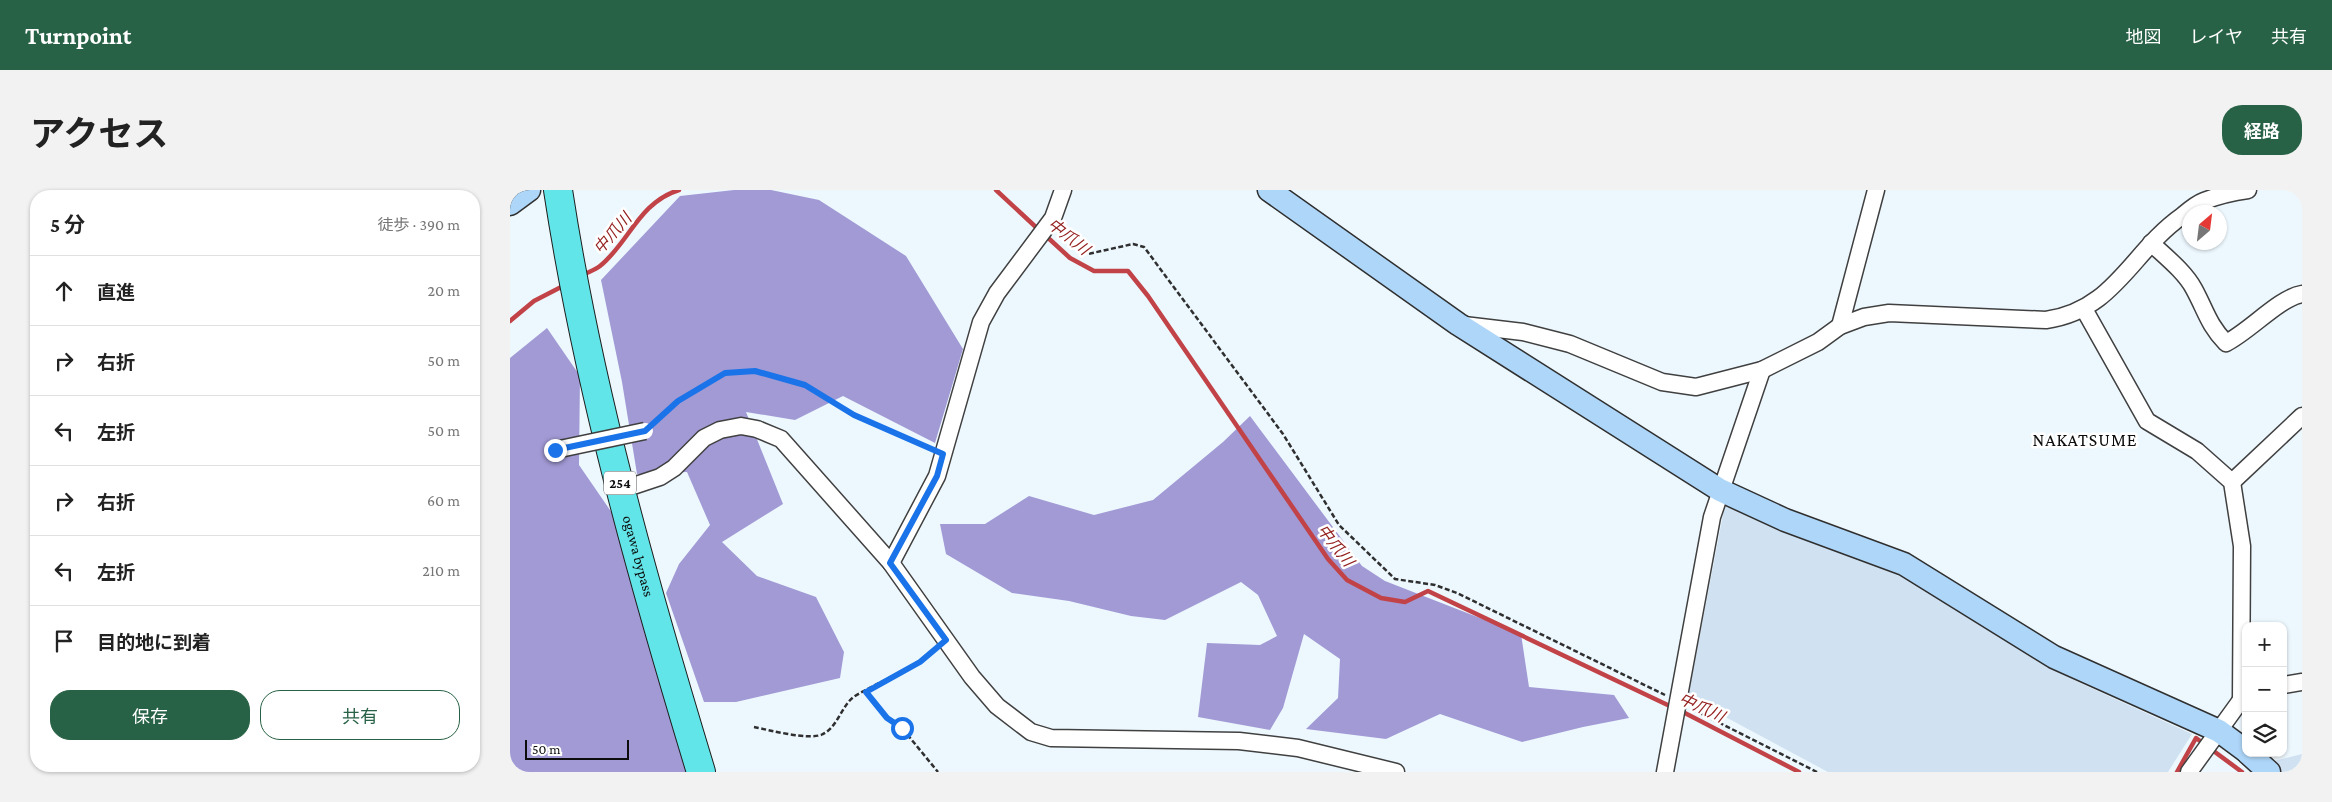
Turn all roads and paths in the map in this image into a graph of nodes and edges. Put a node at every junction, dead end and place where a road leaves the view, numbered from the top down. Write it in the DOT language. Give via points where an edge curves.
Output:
graph roads {
  1 [pos="529,190"];
  2 [pos="558,190"];
  3 [pos="1063,190"];
  4 [pos="1269,190"];
  5 [pos="1876,190"];
  6 [pos="2248,190"];
  7 [pos="2199,196"];
  8 [pos="510,204"];
  9 [pos="1053,218"];
  10 [pos="2151,243"];
  11 [pos="2302,294"];
  12 [pos="2084,309"];
  13 [pos="1458,324"];
  14 [pos="1840,326"];
  15 [pos="1762,370"];
  16 [pos="2302,416"];
  17 [pos="645,431"];
  18 [pos="555,450"];
  19 [pos="943,454"];
  20 [pos="2232,482"];
  21 [pos="621,490"];
  22 [pos="1720,490"];
  23 [pos="890,563"];
  24 [pos="946,640"];
  25 [pos="2243,667"];
  26 [pos="2302,682"];
  27 [pos="2287,684"];
  28 [pos="866,692"];
  29 [pos="2242,701"];
  30 [pos="1678,702"];
  31 [pos="754,727"];
  32 [pos="2219,731"];
  33 [pos="2242,748"];
  34 [pos="2252,757"];
  35 [pos="702,772"];
  36 [pos="938,772"];
  37 [pos="1396,772"];
  38 [pos="1664,772"];
  39 [pos="1817,772"];
  40 [pos="2190,772"];
  41 [pos="2269,772"];
  1 -- 8 [label="street"];
  2 -- 21 [label="highway, ogawa bypass / 254" via="589,359"];
  3 -- 9 [label="street"];
  4 -- 13 [label="street"];
  5 -- 14 [label="street"];
  6 -- 7 [label="street"];
  7 -- 10 [label="street"];
  9 -- 19 [label="street" via="997,294 981,322"];
  9 -- 30 [label="path" via="1077,247 1088,254 1133,244 1144,246 1283,434 1339,525 1395,579 1435,585 1457,593"];
  10 -- 11 [label="street" via="2194,288 2206,318 2226,343 2242,336 2291,297"];
  10 -- 12 [label="street" via="2108,292"];
  12 -- 14 [label="street" via="2046,320 1889,313 1864,317"];
  12 -- 20 [label="street" via="2148,422 2197,451"];
  13 -- 15 [label="street" via="1523,332 1570,344 1662,382 1696,387"];
  13 -- 22 [label="street"];
  14 -- 15 [label="street" via="1818,342"];
  15 -- 22 [label="street"];
  16 -- 20 [label="street"];
  17 -- 18 [label="street, bridge"];
  17 -- 19 [label="path" via="678,401 725,373 755,371 805,385 854,415"];
  19 -- 23 [label="street" via="937,476"];
  20 -- 25 [label="street" via="2242,546"];
  21 -- 23 [label="street" via="660,477 674,468 704,438 720,430 741,426 757,429 781,440"];
  21 -- 35 [label="highway, ogawa bypass / 254"];
  22 -- 30 [label="street" via="1712,517"];
  22 -- 32 [label="street" via="1785,520 1904,564 2054,657"];
  23 -- 24 [label="street"];
  24 -- 28 [label="path" via="920,662"];
  24 -- 37 [label="street" via="997,706 1031,732 1044,736 1239,741 1298,748"];
  26 -- 27 [label="street"];
  28 -- 31 [label="path" via="854,697 823,734 813,737"];
  28 -- 36 [label="path" via="887,718 902,728"];
  29 -- 32 [label="street"];
  30 -- 38 [label="street"];
  30 -- 39 [label="path"];
  32 -- 33 [label="street"];
  32 -- 40 [label="street"];
  34 -- 41 [label="street"];
}
